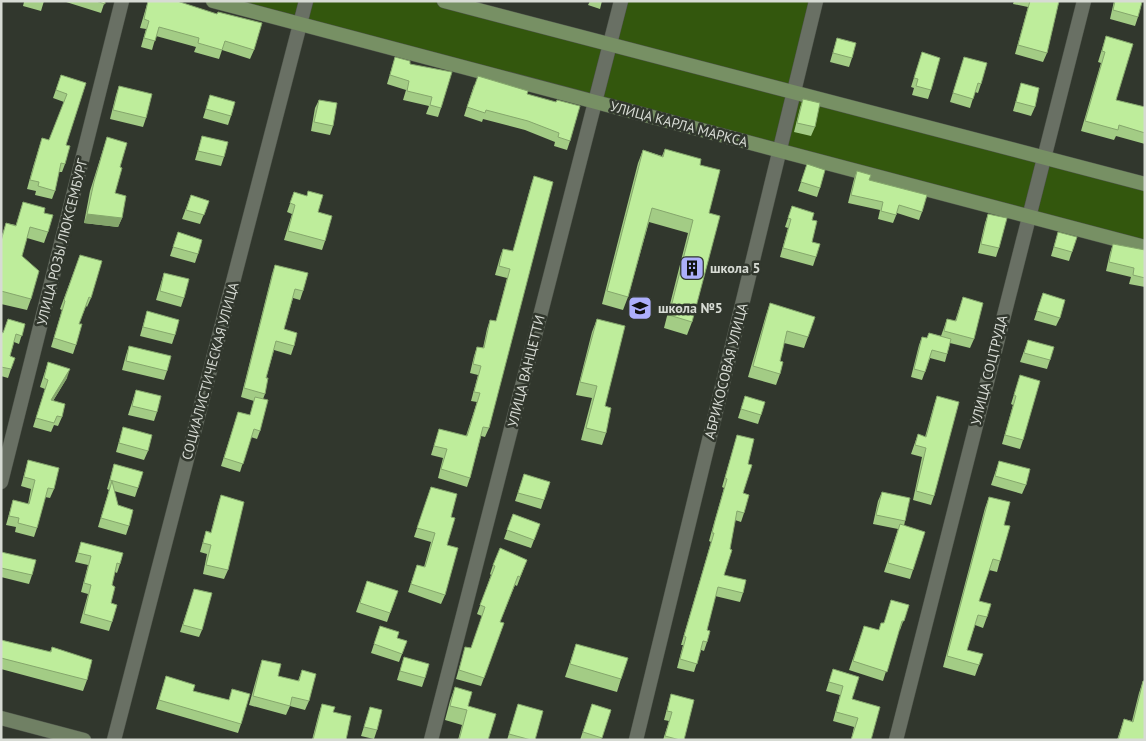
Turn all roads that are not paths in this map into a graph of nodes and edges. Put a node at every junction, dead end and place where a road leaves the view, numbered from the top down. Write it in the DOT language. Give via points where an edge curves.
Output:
graph roads {
  1 [pos="122,1"];
  2 [pos="213,1"];
  3 [pos="306,1"];
  4 [pos="444,1"];
  5 [pos="621,1"];
  6 [pos="816,1"];
  7 [pos="1084,1"];
  8 [pos="300,24"];
  9 [pos="610,44"];
  10 [pos="794,92"];
  11 [pos="596,102"];
  12 [pos="780,150"];
  13 [pos="1043,157"];
  14 [pos="1145,184"];
  15 [pos="1028,216"];
  16 [pos="1145,247"];
  17 [pos="1,482"];
  18 [pos="1,718"];
  19 [pos="84,740"];
  20 [pos="114,740"];
  21 [pos="432,740"];
  22 [pos="636,740"];
  23 [pos="896,740"];
  1 -- 17 [label="street, УЛИЦА РОЗЫ ЛЮКСЕМБУРГ"];
  2 -- 8 [label="main road, УЛИЦА КАРЛА МАРКСА"];
  3 -- 8 [label="street, СОЦИАЛИСТИЧЕСКАЯ УЛИЦА"];
  4 -- 9 [label="main road"];
  5 -- 9 [label="street, УЛИЦА ВАНЦЕТТИ"];
  6 -- 10 [label="street, АБРИКОСОВАЯ УЛИЦА"];
  7 -- 13 [label="street, УЛИЦА СОЦТРУДА"];
  8 -- 11 [label="main road, УЛИЦА КАРЛА МАРКСА"];
  8 -- 20 [label="street, СОЦИАЛИСТИЧЕСКАЯ УЛИЦА"];
  9 -- 10 [label="main road"];
  9 -- 11 [label="street, УЛИЦА ВАНЦЕТТИ"];
  10 -- 12 [label="street, АБРИКОСОВАЯ УЛИЦА"];
  10 -- 13 [label="main road"];
  11 -- 12 [label="main road, УЛИЦА КАРЛА МАРКСА"];
  11 -- 21 [label="street, УЛИЦА ВАНЦЕТТИ"];
  12 -- 15 [label="main road, УЛИЦА КАРЛА МАРКСА"];
  12 -- 22 [label="street, АБРИКОСОВАЯ УЛИЦА"];
  13 -- 14 [label="main road"];
  13 -- 15 [label="street, УЛИЦА СОЦТРУДА"];
  15 -- 16 [label="main road, УЛИЦА КАРЛА МАРКСА"];
  15 -- 23 [label="street, УЛИЦА СОЦТРУДА"];
  18 -- 19 [label="main road"];
}
